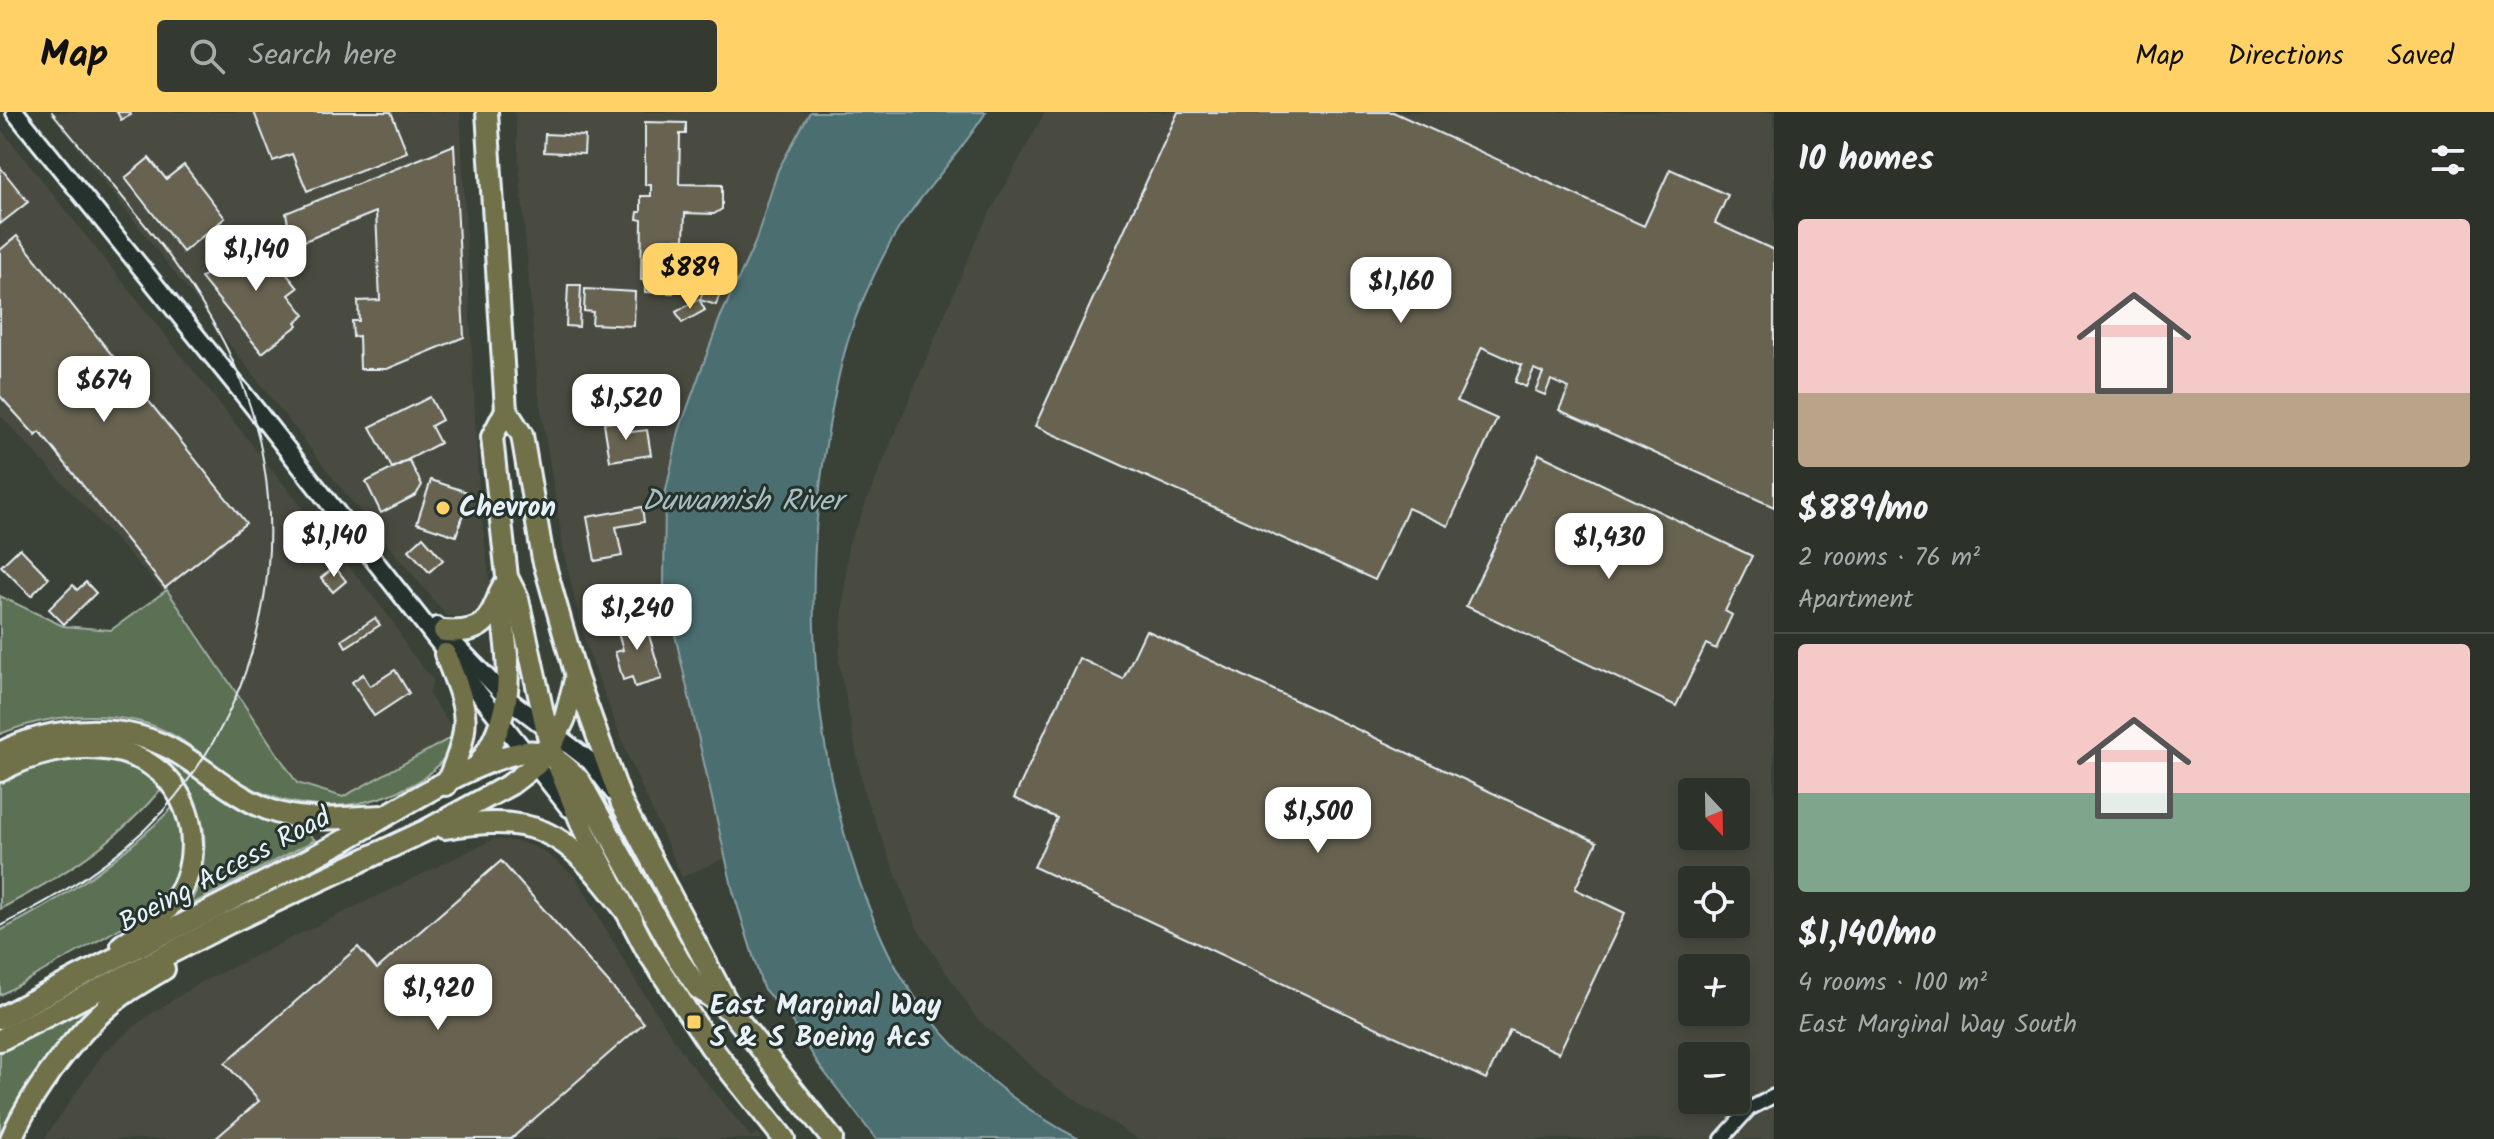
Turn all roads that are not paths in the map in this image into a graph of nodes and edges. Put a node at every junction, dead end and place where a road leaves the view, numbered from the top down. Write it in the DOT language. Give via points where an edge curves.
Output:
graph roads {
  1 [pos="15,112"];
  2 [pos="487,112"];
  3 [pos="506,410"];
  4 [pos="504,584"];
  5 [pos="415,613"];
  6 [pos="444,631"];
  7 [pos="445,654"];
  8 [pos="576,676"];
  9 [pos="508,699"];
  10 [pos="503,723"];
  11 [pos="545,747"];
  12 [pos="0,753"];
  13 [pos="475,770"];
  14 [pos="0,771"];
  15 [pos="446,785"];
  16 [pos="622,804"];
  17 [pos="389,816"];
  18 [pos="425,831"];
  19 [pos="632,919"];
  20 [pos="229,923"];
  21 [pos="45,994"];
  22 [pos="732,1012"];
  23 [pos="0,1018"];
  24 [pos="0,1040"];
  25 [pos="1774,1096"];
  26 [pos="11,1139"];
  27 [pos="784,1139"];
  28 [pos="832,1139"];
  29 [pos="1722,1139"];
  1 -- 5 [label="street"];
  2 -- 3 [label="main road"];
  3 -- 4 [label="main road" via="492,437"];
  3 -- 8 [label="main road" via="522,435 543,559"];
  4 -- 6 [label="main road" via="481,626"];
  4 -- 9 [label="main road"];
  4 -- 11 [label="main road" via="518,599"];
  5 -- 6 [label="street"];
  5 -- 7 [label="street"];
  6 -- 9 [label="street"];
  7 -- 10 [label="street"];
  7 -- 15 [label="main road" via="464,702 467,726"];
  8 -- 11 [label="main road"];
  8 -- 16 [label="main road"];
  9 -- 10 [label="main road"];
  9 -- 11 [label="street"];
  10 -- 11 [label="street"];
  10 -- 13 [label="main road"];
  11 -- 13 [label="main road, Boeing Access Road"];
  11 -- 16 [label="street" via="590,761"];
  11 -- 18 [label="main road" via="511,784"];
  11 -- 19 [label="main road"];
  11 -- 22 [label="main road" via="586,790 652,915 698,988"];
  12 -- 17 [label="main road" via="45,737 116,732 177,752 267,810 299,818"];
  13 -- 15 [label="main road, Boeing Access Road"];
  14 -- 21 [label="main road" via="53,750 122,750 164,775 177,791 191,831 187,877 164,914"];
  15 -- 17 [label="main road, Boeing Access Road"];
  16 -- 22 [label="main road"];
  17 -- 21 [label="main road, Boeing Access Road"];
  18 -- 19 [label="main road" via="485,821 542,830 594,869"];
  18 -- 20 [label="main road, Boeing Access Road"];
  19 -- 27 [label="main road" via="674,995 746,1096"];
  20 -- 24 [label="main road, Boeing Access Road"];
  20 -- 26 [label="main road" via="116,1000 59,1063"];
  21 -- 23 [label="main road, Boeing Access Road"];
  22 -- 28 [label="main road"];
  25 -- 29 [label="street" via="1749,1109"];
}
